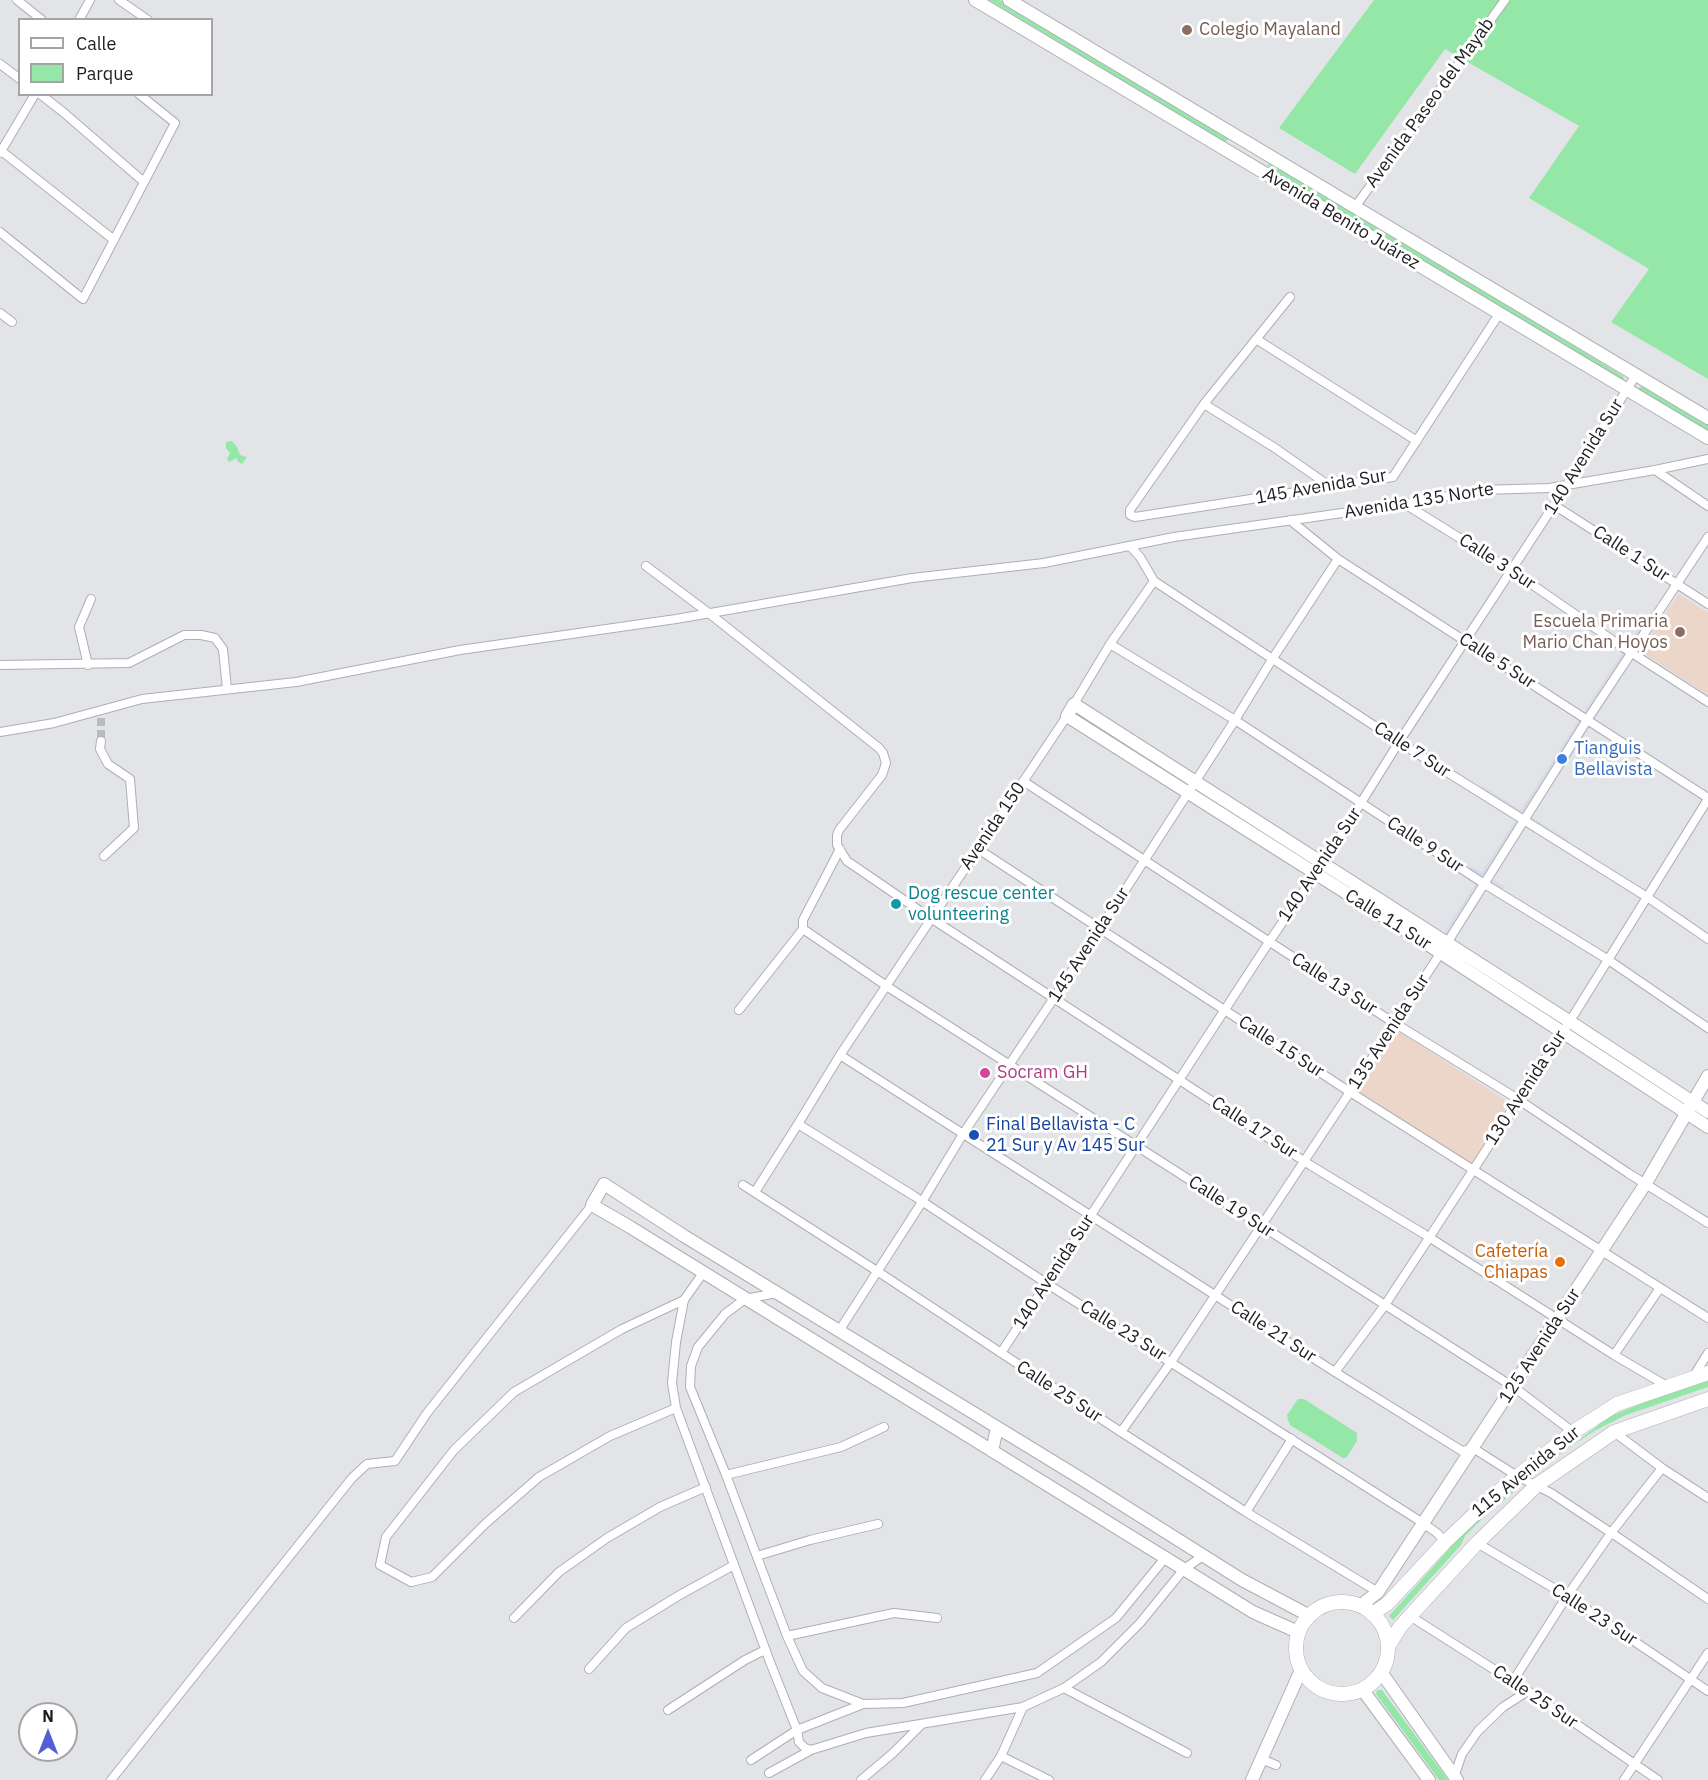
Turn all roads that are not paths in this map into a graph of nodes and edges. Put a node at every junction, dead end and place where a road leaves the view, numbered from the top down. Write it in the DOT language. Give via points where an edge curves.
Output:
graph roads {
  1 [pos="17,0"];
  2 [pos="90,0"];
  3 [pos="119,0"];
  4 [pos="975,0"];
  5 [pos="1009,0"];
  6 [pos="1505,0"];
  7 [pos="40,18"];
  8 [pos="80,18"];
  9 [pos="145,18"];
  10 [pos="0,64"];
  11 [pos="18,78"];
  12 [pos="34,96"];
  13 [pos="43,96"];
  14 [pos="141,96"];
  15 [pos="0,151"];
  16 [pos="144,182"];
  17 [pos="1355,207"];
  18 [pos="0,232"];
  19 [pos="114,240"];
  20 [pos="1290,297"];
  21 [pos="0,313"];
  22 [pos="1499,314"];
  23 [pos="12,322"];
  24 [pos="1256,339"];
  25 [pos="1636,375"];
  26 [pos="1627,389"];
  27 [pos="1204,404"];
  28 [pos="1708,418"];
  29 [pos="1708,438"];
  30 [pos="1417,441"];
  31 [pos="1708,459"];
  32 [pos="1655,470"];
  33 [pos="1567,485"];
  34 [pos="1331,487"];
  35 [pos="1405,504"];
  36 [pos="1554,505"];
  37 [pos="1708,506"];
  38 [pos="1290,520"];
  39 [pos="1708,537"];
  40 [pos="1130,546"];
  41 [pos="1338,559"];
  42 [pos="646,566"];
  43 [pos="1511,570"];
  44 [pos="1154,581"];
  45 [pos="1676,583"];
  46 [pos="91,599"];
  47 [pos="1708,604"];
  48 [pos="710,614"];
  49 [pos="1466,640"];
  50 [pos="1110,644"];
  51 [pos="1631,652"];
  52 [pos="1273,658"];
  53 [pos="88,665"];
  54 [pos="0,666"];
  55 [pos="227,689"];
  56 [pos="1708,702"];
  57 [pos="1074,704"];
  58 [pos="1067,716"];
  59 [pos="1235,720"];
  60 [pos="1587,720"];
  61 [pos="0,732"];
  62 [pos="101,741"];
  63 [pos="1399,742"];
  64 [pos="1023,781"];
  65 [pos="1192,787"];
  66 [pos="1708,798"];
  67 [pos="1361,804"];
  68 [pos="1523,820"];
  69 [pos="840,849"];
  70 [pos="978,849"];
  71 [pos="104,856"];
  72 [pos="1144,861"];
  73 [pos="1323,863"];
  74 [pos="1315,874"];
  75 [pos="1483,883"];
  76 [pos="1647,897"];
  77 [pos="930,918"];
  78 [pos="803,929"];
  79 [pos="1100,929"];
  80 [pos="1708,939"];
  81 [pos="1269,942"];
  82 [pos="1443,948"];
  83 [pos="1607,959"];
  84 [pos="887,986"];
  85 [pos="1054,998"];
  86 [pos="739,1010"];
  87 [pos="1224,1011"];
  88 [pos="1395,1023"];
  89 [pos="1566,1026"];
  90 [pos="1708,1028"];
  91 [pos="840,1055"];
  92 [pos="1009,1064"];
  93 [pos="1708,1076"];
  94 [pos="1179,1079"];
  95 [pos="1350,1092"];
  96 [pos="1518,1100"];
  97 [pos="1692,1102"];
  98 [pos="1708,1112"];
  99 [pos="1685,1113"];
  100 [pos="798,1124"];
  101 [pos="1708,1127"];
  102 [pos="963,1134"];
  103 [pos="1136,1145"];
  104 [pos="1304,1160"];
  105 [pos="1474,1169"];
  106 [pos="1646,1183"];
  107 [pos="743,1185"];
  108 [pos="755,1192"];
  109 [pos="922,1202"];
  110 [pos="592,1205"];
  111 [pos="1090,1215"];
  112 [pos="1708,1222"];
  113 [pos="1260,1226"];
  114 [pos="1429,1238"];
  115 [pos="1602,1251"];
  116 [pos="877,1271"];
  117 [pos="703,1273"];
  118 [pos="1046,1283"];
  119 [pos="1660,1288"];
  120 [pos="777,1293"];
  121 [pos="1215,1295"];
  122 [pos="745,1299"];
  123 [pos="684,1300"];
  124 [pos="1384,1305"];
  125 [pos="1558,1318"];
  126 [pos="1708,1318"];
  127 [pos="839,1331"];
  128 [pos="1001,1353"];
  129 [pos="1708,1353"];
  130 [pos="1614,1355"];
  131 [pos="1171,1362"];
  132 [pos="1335,1372"];
  133 [pos="1708,1373"];
  134 [pos="1693,1378"];
  135 [pos="1667,1386"];
  136 [pos="1512,1387"];
  137 [pos="1708,1399"];
  138 [pos="676,1408"];
  139 [pos="884,1427"];
  140 [pos="997,1428"];
  141 [pos="1121,1432"];
  142 [pos="1573,1432"];
  143 [pos="1614,1432"];
  144 [pos="1292,1439"];
  145 [pos="1473,1448"];
  146 [pos="992,1451"];
  147 [pos="1662,1468"];
  148 [pos="726,1475"];
  149 [pos="1517,1476"];
  150 [pos="1537,1485"];
  151 [pos="706,1487"];
  152 [pos="1708,1498"];
  153 [pos="1246,1512"];
  154 [pos="1423,1523"];
  155 [pos="878,1524"];
  156 [pos="1611,1533"];
  157 [pos="1445,1542"];
  158 [pos="1477,1543"];
  159 [pos="757,1556"];
  160 [pos="1203,1556"];
  161 [pos="1165,1558"];
  162 [pos="734,1565"];
  163 [pos="1184,1569"];
  164 [pos="1378,1592"];
  165 [pos="1567,1596"];
  166 [pos="1708,1599"];
  167 [pos="1360,1606"];
  168 [pos="1372,1614"];
  169 [pos="1310,1616"];
  170 [pos="1410,1616"];
  171 [pos="514,1618"];
  172 [pos="937,1618"];
  173 [pos="1298,1632"];
  174 [pos="787,1635"];
  175 [pos="1389,1646"];
  176 [pos="765,1650"];
  177 [pos="1708,1653"];
  178 [pos="590,1669"];
  179 [pos="1301,1670"];
  180 [pos="1381,1672"];
  181 [pos="1690,1680"];
  182 [pos="1513,1681"];
  183 [pos="1064,1688"];
  184 [pos="1362,1689"];
  185 [pos="1528,1691"];
  186 [pos="1708,1691"];
  187 [pos="863,1704"];
  188 [pos="1023,1707"];
  189 [pos="668,1710"];
  190 [pos="921,1725"];
  191 [pos="797,1730"];
  192 [pos="811,1750"];
  193 [pos="1187,1753"];
  194 [pos="1001,1756"];
  195 [pos="1261,1759"];
  196 [pos="751,1760"];
  197 [pos="1634,1764"];
  198 [pos="1276,1765"];
  199 [pos="769,1773"];
  200 [pos="1456,1778"];
  201 [pos="111,1780"];
  202 [pos="861,1780"];
  203 [pos="985,1780"];
  204 [pos="1049,1780"];
  205 [pos="1252,1780"];
  206 [pos="1429,1780"];
  207 [pos="1624,1780"];
  208 [pos="1658,1780"];
  1 -- 7 [label="street"];
  2 -- 8 [label="street"];
  3 -- 9 [label="street"];
  4 -- 22 [label="main road, Avenida Benito Juárez"];
  5 -- 17 [label="main road, Avenida Benito Juárez"];
  6 -- 17 [label="street, Avenida Paseo del Mayab"];
  10 -- 11 [label="street"];
  12 -- 15 [label="street"];
  13 -- 16 [label="street"];
  14 -- 16 [label="street" via="175,123"];
  15 -- 19 [label="street"];
  16 -- 19 [label="street"];
  17 -- 25 [label="main road, Avenida Benito Juárez"];
  18 -- 19 [label="street" via="83,299"];
  20 -- 24 [label="street"];
  21 -- 23 [label="street"];
  22 -- 26 [label="main road, Avenida Benito Juárez"];
  22 -- 30 [label="street, 145 Avenida Sur"];
  24 -- 27 [label="street"];
  24 -- 30 [label="street"];
  25 -- 26 [label="street, 140 Avenida Sur"];
  25 -- 28 [label="main road, Avenida Benito Juárez"];
  26 -- 29 [label="main road, Avenida Benito Juárez"];
  26 -- 33 [label="street, 140 Avenida Sur"];
  27 -- 34 [label="street"];
  27 -- 34 [label="street, 145 Avenida Sur" via="1130,515"];
  30 -- 34 [label="street, 145 Avenida Sur" via="1393,477"];
  31 -- 32 [label="street, Avenida 135 Norte"];
  32 -- 33 [label="street, Avenida 135 Norte"];
  32 -- 37 [label="street"];
  33 -- 35 [label="street, Avenida 135 Norte" via="1480,490"];
  33 -- 36 [label="street, 140 Avenida Sur"];
  35 -- 38 [label="street, Avenida 135 Norte"];
  35 -- 43 [label="street, Calle 3 Sur"];
  36 -- 43 [label="street, 140 Avenida Sur"];
  36 -- 45 [label="street, Calle 1 Sur"];
  38 -- 40 [label="street, Avenida 135 Norte"];
  38 -- 41 [label="street, Calle 5 Sur"];
  39 -- 45 [label="street, 135 Avenida Sur"];
  40 -- 44 [label="street, Calle 7 Sur"];
  40 -- 48 [label="street, Avenida 135 Norte" via="1044,563 912,578"];
  41 -- 49 [label="street, Calle 5 Sur"];
  41 -- 52 [label="street, 145 Avenida Sur"];
  42 -- 48 [label="street"];
  43 -- 49 [label="street, 140 Avenida Sur"];
  43 -- 51 [label="street, Calle 3 Sur"];
  44 -- 50 [label="street, Avenida 150"];
  44 -- 52 [label="street, Calle 7 Sur"];
  45 -- 47 [label="street, Calle 1 Sur"];
  45 -- 51 [label="street, 135 Avenida Sur"];
  46 -- 53 [label="street" via="79,627"];
  48 -- 55 [label="street, Avenida 135 Norte" via="460,650 296,682"];
  48 -- 69 [label="street" via="883,753 886,763 882,775 839,830 836,840"];
  49 -- 60 [label="street, Calle 5 Sur"];
  49 -- 63 [label="street, 140 Avenida Sur"];
  50 -- 57 [label="street, Avenida 150"];
  50 -- 59 [label="street, Calle 9 Sur"];
  51 -- 56 [label="street, Calle 3 Sur"];
  51 -- 60 [label="street, 135 Avenida Sur"];
  52 -- 59 [label="street, 145 Avenida Sur"];
  52 -- 63 [label="street, Calle 7 Sur"];
  53 -- 54 [label="street"];
  53 -- 55 [label="street" via="129,663 184,635 201,635 215,638 223,649"];
  55 -- 61 [label="street, Avenida 135 Norte" via="141,699 101,714"];
  57 -- 58 [label="main road, Avenida 150"];
  57 -- 65 [label="main road, Calle 11 Sur"];
  58 -- 64 [label="street, Avenida 150"];
  58 -- 65 [label="main road, Calle 11 Sur"];
  59 -- 65 [label="street, 145 Avenida Sur"];
  59 -- 67 [label="street, Calle 9 Sur"];
  60 -- 66 [label="street, Calle 5 Sur"];
  60 -- 68 [label="street, 135 Avenida Sur"];
  62 -- 71 [label="street" via="100,749 108,764 130,779 134,828"];
  63 -- 67 [label="street, 140 Avenida Sur"];
  63 -- 68 [label="street, Calle 7 Sur"];
  64 -- 70 [label="street, Avenida 150"];
  64 -- 72 [label="street, Calle 13 Sur"];
  65 -- 72 [label="street, 145 Avenida Sur"];
  65 -- 73 [label="main road, Calle 11 Sur"];
  65 -- 74 [label="main road, Calle 11 Sur"];
  66 -- 76 [label="street, 130 Avenida Sur"];
  67 -- 73 [label="street, 140 Avenida Sur"];
  67 -- 75 [label="street, Calle 9 Sur"];
  68 -- 75 [label="street, 135 Avenida Sur"];
  68 -- 76 [label="street, Calle 7 Sur"];
  69 -- 77 [label="street, Calle 17 Sur" via="847,861"];
  69 -- 78 [label="street" via="803,920"];
  70 -- 77 [label="street, Avenida 150"];
  70 -- 79 [label="street, Calle 15 Sur"];
  72 -- 79 [label="street, 145 Avenida Sur"];
  72 -- 81 [label="street, Calle 13 Sur"];
  73 -- 74 [label="street, 140 Avenida Sur"];
  73 -- 82 [label="main road, Calle 11 Sur"];
  74 -- 81 [label="street, 140 Avenida Sur"];
  74 -- 82 [label="main road, Calle 11 Sur"];
  75 -- 82 [label="street, 135 Avenida Sur"];
  75 -- 83 [label="street, Calle 9 Sur"];
  76 -- 80 [label="street, Calle 7 Sur"];
  76 -- 83 [label="street, 130 Avenida Sur"];
  77 -- 84 [label="street, Avenida 150"];
  77 -- 85 [label="street, Calle 17 Sur"];
  78 -- 84 [label="street"];
  78 -- 86 [label="street"];
  79 -- 85 [label="street, 145 Avenida Sur"];
  79 -- 87 [label="street, Calle 15 Sur"];
  81 -- 87 [label="street, 140 Avenida Sur"];
  81 -- 88 [label="street, Calle 13 Sur"];
  82 -- 88 [label="street, 135 Avenida Sur"];
  82 -- 89 [label="main road, Calle 11 Sur"];
  83 -- 89 [label="street, 130 Avenida Sur"];
  83 -- 90 [label="street, Calle 9 Sur"];
  84 -- 91 [label="street, Avenida 150"];
  84 -- 92 [label="street, Calle 19 Sur"];
  85 -- 92 [label="street, 145 Avenida Sur"];
  85 -- 94 [label="street, Calle 17 Sur"];
  87 -- 94 [label="street, 140 Avenida Sur"];
  87 -- 95 [label="street, Calle 15 Sur"];
  88 -- 95 [label="street, 135 Avenida Sur"];
  88 -- 96 [label="street, Calle 13 Sur"];
  89 -- 96 [label="street, 130 Avenida Sur"];
  89 -- 97 [label="main road, Calle 11 Sur"];
  89 -- 99 [label="main road, Calle 11 Sur"];
  91 -- 100 [label="street, Avenida 150"];
  91 -- 102 [label="street, Calle 21 Sur"];
  92 -- 102 [label="street, 145 Avenida Sur"];
  92 -- 103 [label="street, Calle 19 Sur"];
  93 -- 97 [label="main road, 125 Avenida Sur"];
  94 -- 103 [label="street, 140 Avenida Sur"];
  94 -- 104 [label="street, Calle 17 Sur"];
  95 -- 104 [label="street, 135 Avenida Sur"];
  95 -- 105 [label="street, Calle 15 Sur"];
  96 -- 105 [label="street, 130 Avenida Sur"];
  96 -- 106 [label="street, Calle 13 Sur"];
  97 -- 98 [label="main road, Calle 11 Sur"];
  97 -- 99 [label="main road, 125 Avenida Sur"];
  99 -- 101 [label="main road, Calle 11 Sur"];
  99 -- 106 [label="main road, 125 Avenida Sur"];
  100 -- 108 [label="street, Avenida 150"];
  100 -- 109 [label="street, Calle 23 Sur"];
  102 -- 109 [label="street, 145 Avenida Sur"];
  102 -- 111 [label="street, Calle 21 Sur"];
  103 -- 111 [label="street, 140 Avenida Sur"];
  103 -- 113 [label="street, Calle 19 Sur"];
  104 -- 113 [label="street, 135 Avenida Sur"];
  104 -- 114 [label="street, Calle 17 Sur"];
  105 -- 114 [label="street, 130 Avenida Sur"];
  105 -- 115 [label="street, Calle 15 Sur"];
  106 -- 112 [label="street, Calle 13 Sur"];
  106 -- 115 [label="main road, 125 Avenida Sur"];
  107 -- 108 [label="street, Calle 25 Sur"];
  108 -- 116 [label="street, Calle 25 Sur"];
  109 -- 116 [label="street, 145 Avenida Sur"];
  109 -- 118 [label="street, Calle 23 Sur"];
  110 -- 117 [label="main road"];
  110 -- 120 [label="main road" via="604,1184"];
  110 -- 201 [label="street" via="433,1405 395,1461 367,1464 352,1478"];
  111 -- 118 [label="street, 140 Avenida Sur"];
  111 -- 121 [label="street, Calle 21 Sur"];
  113 -- 121 [label="street, 135 Avenida Sur"];
  113 -- 124 [label="street, Calle 19 Sur"];
  114 -- 124 [label="street, 130 Avenida Sur"];
  114 -- 125 [label="street, Calle 17 Sur"];
  115 -- 119 [label="street, Calle 15 Sur"];
  115 -- 125 [label="main road, 125 Avenida Sur"];
  116 -- 127 [label="street, 145 Avenida Sur"];
  116 -- 128 [label="street, Calle 25 Sur"];
  117 -- 122 [label="main road"];
  117 -- 123 [label="street"];
  118 -- 128 [label="street, 140 Avenida Sur"];
  118 -- 131 [label="street, Calle 23 Sur"];
  119 -- 126 [label="street, Calle 15 Sur"];
  119 -- 130 [label="street"];
  120 -- 122 [label="street"];
  120 -- 127 [label="main road"];
  121 -- 131 [label="street, 135 Avenida Sur"];
  121 -- 132 [label="street, Calle 21 Sur"];
  122 -- 146 [label="main road"];
  122 -- 148 [label="street" via="725,1314 698,1347 691,1366 690,1387"];
  123 -- 138 [label="street" via="672,1383"];
  123 -- 138 [label="street" via="622,1329 514,1392 454,1450 386,1537 381,1565 411,1582 432,1576 539,1477 610,1436"];
  124 -- 132 [label="street, 130 Avenida Sur"];
  124 -- 136 [label="street, Calle 19 Sur"];
  125 -- 130 [label="street, Calle 17 Sur"];
  125 -- 136 [label="main road, 125 Avenida Sur"];
  127 -- 140 [label="main road"];
  128 -- 141 [label="street, Calle 25 Sur"];
  129 -- 134 [label="street"];
  130 -- 135 [label="street, Calle 17 Sur"];
  131 -- 141 [label="street, 135 Avenida Sur"];
  131 -- 144 [label="street, Calle 23 Sur"];
  132 -- 145 [label="street, Calle 21 Sur" via="1462,1451"];
  133 -- 134 [label="main road, 115 Avenida Sur"];
  134 -- 135 [label="main road, 115 Avenida Sur"];
  135 -- 142 [label="main road, 115 Avenida Sur" via="1617,1404"];
  136 -- 142 [label="street, Calle 19 Sur"];
  136 -- 145 [label="main road, 125 Avenida Sur"];
  137 -- 143 [label="main road, 115 Avenida Sur"];
  138 -- 151 [label="street"];
  139 -- 148 [label="street" via="841,1447"];
  140 -- 146 [label="main road"];
  140 -- 160 [label="main road"];
  141 -- 153 [label="street, Calle 25 Sur"];
  142 -- 149 [label="main road, 115 Avenida Sur"];
  143 -- 147 [label="street"];
  143 -- 150 [label="main road, 115 Avenida Sur"];
  144 -- 153 [label="street"];
  144 -- 154 [label="street, Calle 23 Sur"];
  145 -- 149 [label="street, Calle 21 Sur"];
  145 -- 154 [label="main road, 125 Avenida Sur"];
  146 -- 161 [label="main road"];
  147 -- 152 [label="street"];
  147 -- 156 [label="street"];
  148 -- 159 [label="street"];
  149 -- 150 [label="street, Calle 21 Sur"];
  149 -- 157 [label="main road, 115 Avenida Sur"];
  150 -- 156 [label="street, Calle 21 Sur"];
  150 -- 158 [label="main road, 115 Avenida Sur"];
  151 -- 162 [label="street"];
  151 -- 171 [label="street" via="660,1507 607,1538 559,1572"];
  153 -- 164 [label="street, Calle 25 Sur"];
  154 -- 157 [label="street, Calle 23 Sur"];
  154 -- 164 [label="main road, 125 Avenida Sur"];
  155 -- 159 [label="street"];
  156 -- 165 [label="street"];
  156 -- 166 [label="street, Calle 21 Sur"];
  157 -- 168 [label="main road, 115 Avenida Sur" via="1387,1604"];
  158 -- 165 [label="street, Calle 23 Sur"];
  158 -- 170 [label="main road, 115 Avenida Sur"];
  159 -- 174 [label="street"];
  160 -- 163 [label="street"];
  160 -- 169 [label="main road"];
  161 -- 163 [label="main road"];
  161 -- 187 [label="street" via="1116,1618 1036,1673 903,1703"];
  162 -- 176 [label="street"];
  162 -- 178 [label="street" via="626,1628"];
  163 -- 173 [label="main road" via="1253,1612"];
  163 -- 183 [label="street" via="1140,1623 1101,1662"];
  164 -- 167 [label="main road, 125 Avenida Sur"];
  165 -- 181 [label="street, Calle 23 Sur"];
  165 -- 182 [label="street"];
  167 -- 168 [label="main road"];
  167 -- 169 [label="main road" via="1329,1604"];
  168 -- 175 [label="main road" via="1386,1633"];
  169 -- 173 [label="main road"];
  170 -- 175 [label="main road, 115 Avenida Sur"];
  170 -- 182 [label="street, Calle 25 Sur"];
  172 -- 174 [label="street" via="894,1613"];
  173 -- 179 [label="main road"];
  174 -- 187 [label="street" via="803,1671 822,1688"];
  175 -- 180 [label="main road"];
  176 -- 189 [label="street"];
  176 -- 191 [label="street"];
  177 -- 181 [label="street"];
  179 -- 184 [label="main road" via="1325,1691 1341,1694"];
  179 -- 195 [label="main road"];
  180 -- 184 [label="main road"];
  180 -- 200 [label="main road"];
  181 -- 186 [label="street, Calle 23 Sur"];
  181 -- 197 [label="street"];
  182 -- 185 [label="street, Calle 25 Sur"];
  183 -- 188 [label="street"];
  183 -- 193 [label="street"];
  184 -- 206 [label="main road"];
  185 -- 197 [label="street, Calle 25 Sur"];
  185 -- 200 [label="street" via="1503,1707 1478,1731 1462,1754"];
  187 -- 191 [label="street"];
  188 -- 190 [label="street"];
  188 -- 194 [label="street"];
  190 -- 192 [label="street" via="866,1733"];
  190 -- 202 [label="street"];
  191 -- 192 [label="street" via="799,1742"];
  191 -- 196 [label="street"];
  192 -- 199 [label="street"];
  194 -- 203 [label="street"];
  194 -- 204 [label="street"];
  195 -- 198 [label="street"];
  195 -- 205 [label="main road"];
  197 -- 207 [label="street"];
  197 -- 208 [label="street, Calle 25 Sur"];
}
